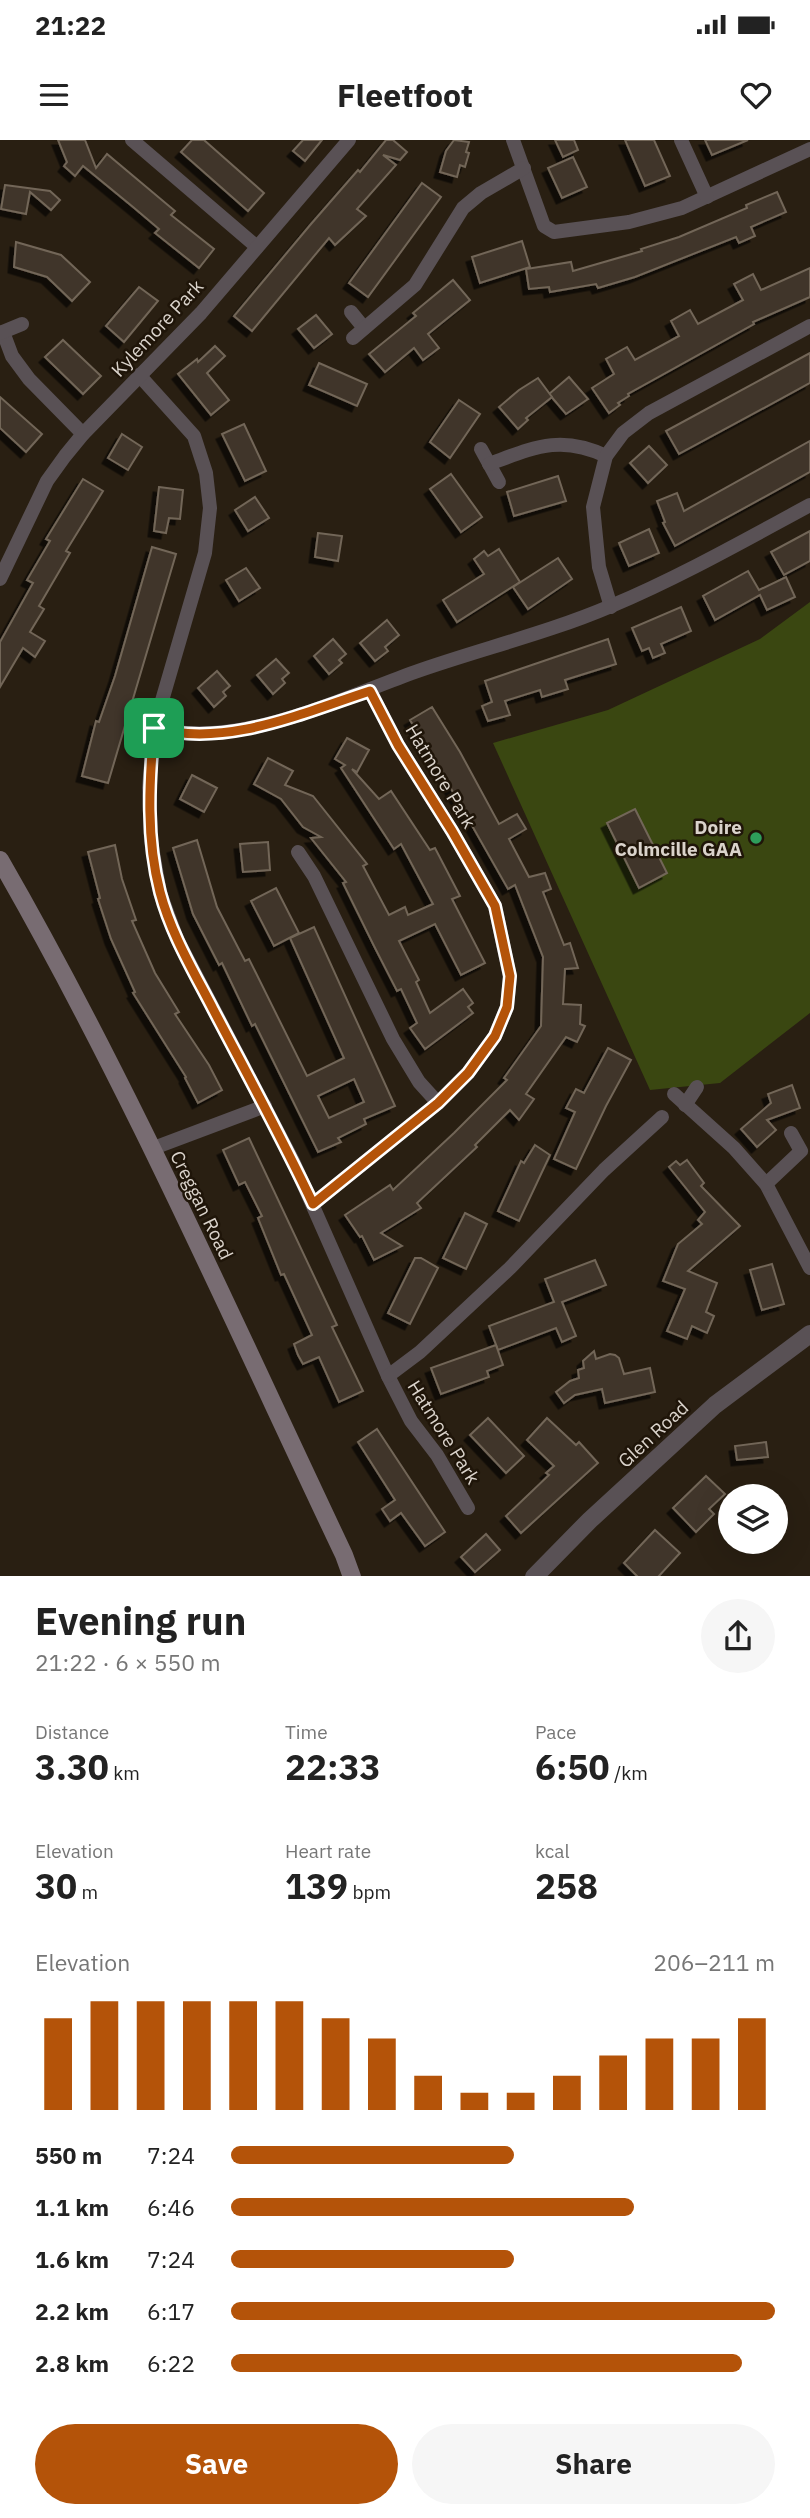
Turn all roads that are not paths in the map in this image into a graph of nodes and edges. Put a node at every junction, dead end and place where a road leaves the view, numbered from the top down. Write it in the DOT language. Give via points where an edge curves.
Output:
graph roads {
  1 [pos="132,140"];
  2 [pos="349,140"];
  3 [pos="513,140"];
  4 [pos="681,140"];
  5 [pos="810,149"];
  6 [pos="524,168"];
  7 [pos="707,197"];
  8 [pos="257,247"];
  9 [pos="351,312"];
  10 [pos="22,324"];
  11 [pos="810,326"];
  12 [pos="1,332"];
  13 [pos="139,375"];
  14 [pos="83,434"];
  15 [pos="481,449"];
  16 [pos="606,456"];
  17 [pos="489,464"];
  18 [pos="499,482"];
  19 [pos="810,505"];
  20 [pos="0,579"];
  21 [pos="611,607"];
  22 [pos="370,691"];
  23 [pos="154,728"];
  24 [pos="298,852"];
  25 [pos="0,860"];
  26 [pos="697,1087"];
  27 [pos="674,1094"];
  28 [pos="438,1103"];
  29 [pos="685,1105"];
  30 [pos="265,1106"];
  31 [pos="662,1117"];
  32 [pos="791,1133"];
  33 [pos="151,1149"];
  34 [pos="766,1184"];
  35 [pos="313,1204"];
  36 [pos="810,1268"];
  37 [pos="810,1334"];
  38 [pos="388,1376"];
  39 [pos="468,1508"];
  40 [pos="352,1576"];
  41 [pos="535,1576"];
  1 -- 8 [label="street"];
  2 -- 8 [label="street, Kylemore Park"];
  3 -- 6 [label="street"];
  4 -- 7 [label="street"];
  5 -- 7 [label="street"];
  6 -- 7 [label="street" via="544,226 554,232 629,222"];
  6 -- 9 [label="street" via="463,208 415,285 358,333"];
  8 -- 13 [label="street, Kylemore Park" via="201,313"];
  10 -- 12 [label="street"];
  11 -- 16 [label="street" via="649,413 622,433"];
  12 -- 14 [label="street" via="29,379"];
  13 -- 14 [label="street, Kylemore Park"];
  13 -- 23 [label="street, Hatmore Park" via="194,436 206,473 210,508 205,553"];
  14 -- 20 [label="street, Kylemore Park" via="47,481"];
  15 -- 17 [label="street"];
  16 -- 17 [label="street" via="569,443 543,446"];
  16 -- 21 [label="street" via="593,507 599,567"];
  17 -- 18 [label="street"];
  19 -- 21 [label="street"];
  21 -- 22 [label="street"];
  22 -- 23 [label="street" via="220,734"];
  22 -- 28 [label="street, Hatmore Park" via="495,906 510,976 507,1007 495,1036"];
  23 -- 30 [label="street, Hatmore Park" via="149,788 151,841 160,893 177,939"];
  24 -- 28 [label="street" via="393,1039"];
  25 -- 33 [label="main road, Creggan Road"];
  26 -- 29 [label="street"];
  27 -- 29 [label="street"];
  28 -- 35 [label="street, Hatmore Park"];
  29 -- 34 [label="street"];
  30 -- 33 [label="street"];
  30 -- 35 [label="street, Hatmore Park"];
  31 -- 38 [label="street, Hatmore Park" via="510,1268"];
  32 -- 34 [label="street" via="804,1156"];
  33 -- 40 [label="main road, Creggan Road"];
  34 -- 36 [label="street"];
  35 -- 38 [label="street, Hatmore Park"];
  37 -- 41 [label="street, Glen Road" via="715,1405"];
  38 -- 39 [label="street, Hatmore Park" via="411,1421"];
}
